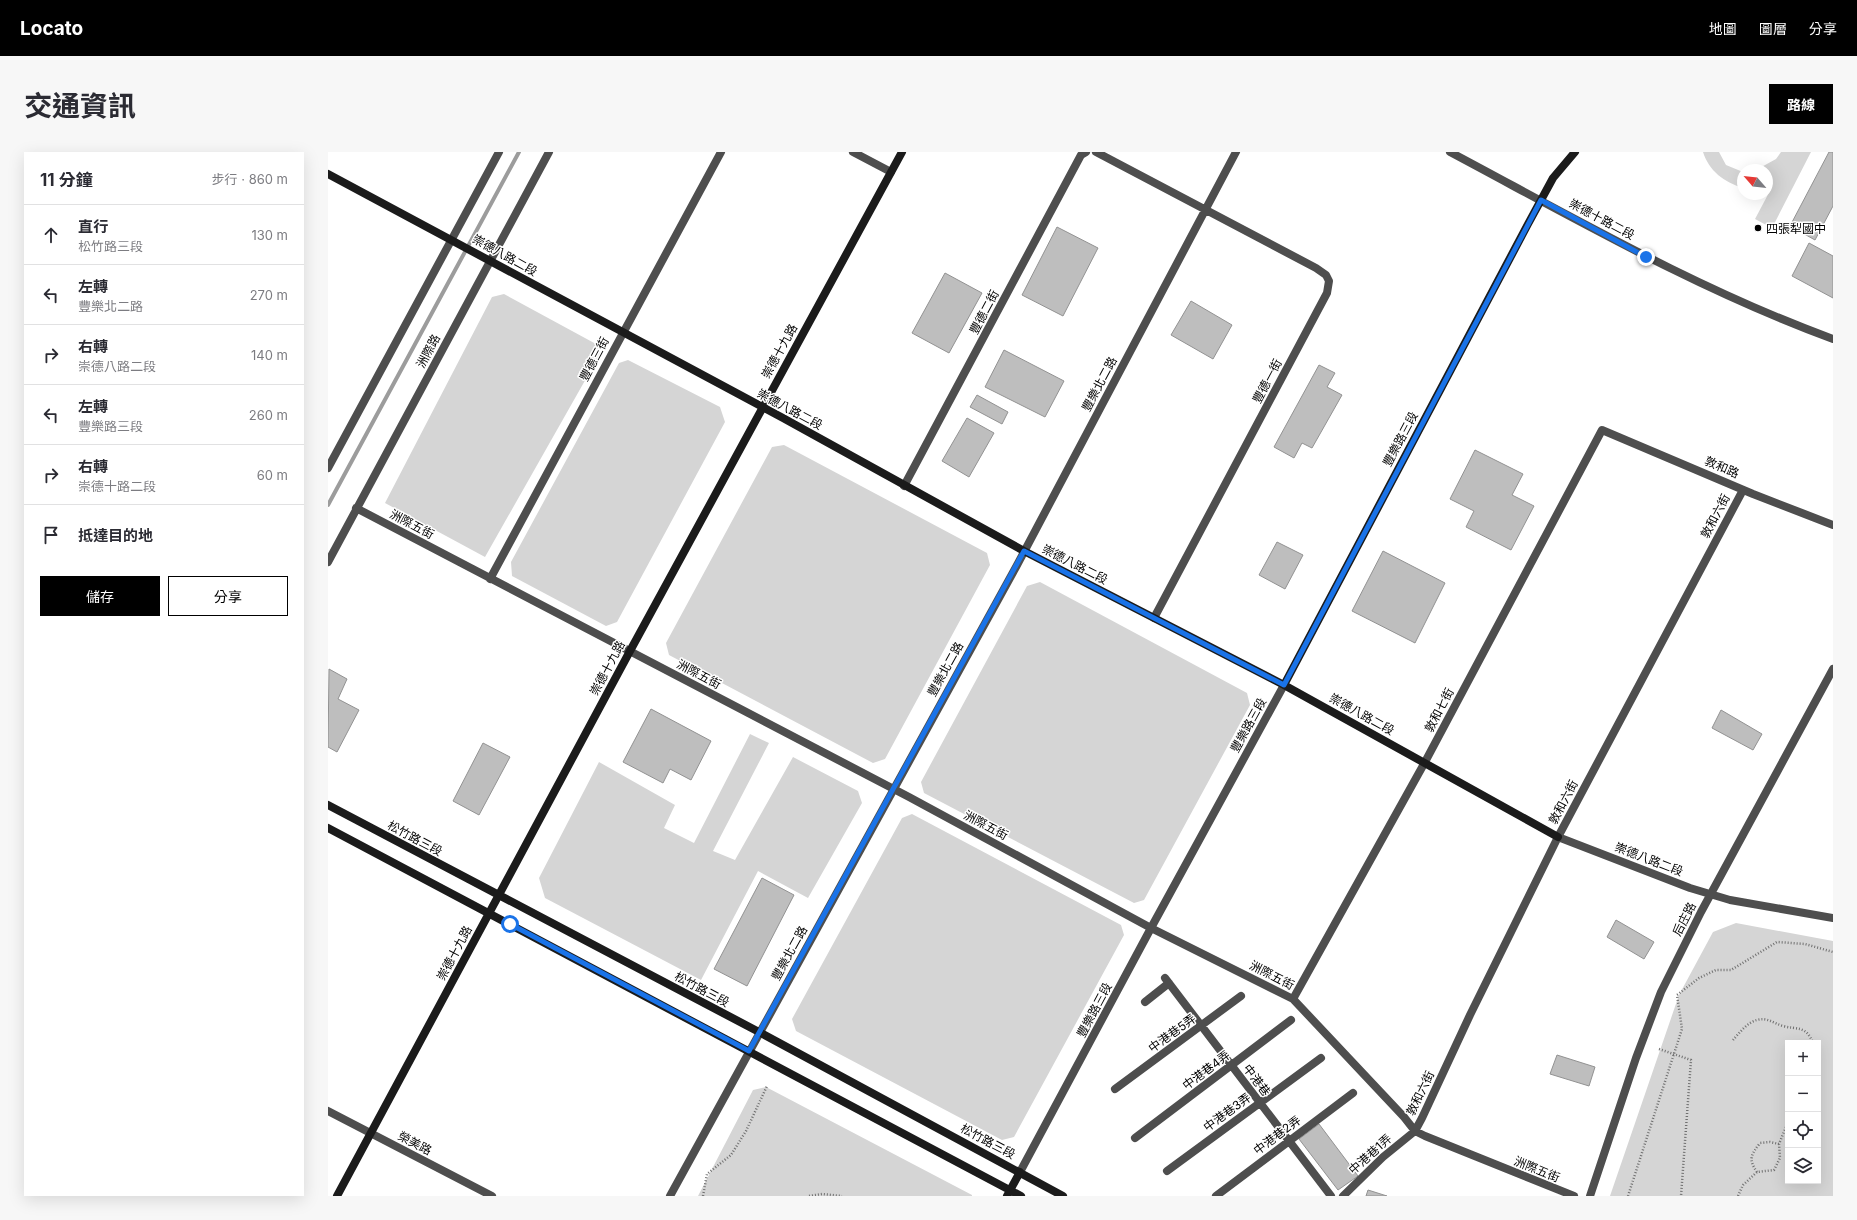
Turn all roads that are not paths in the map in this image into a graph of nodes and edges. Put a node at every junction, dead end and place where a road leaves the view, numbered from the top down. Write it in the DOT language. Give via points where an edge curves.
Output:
graph roads {
  1 [pos="499,152"];
  2 [pos="549,152"];
  3 [pos="721,152"];
  4 [pos="853,152"];
  5 [pos="902,152"];
  6 [pos="1086,152"];
  7 [pos="1096,152"];
  8 [pos="1236,152"];
  9 [pos="1450,152"];
  10 [pos="1574,152"];
  11 [pos="891,172"];
  12 [pos="328,174"];
  13 [pos="1541,200"];
  14 [pos="1205,210"];
  15 [pos="452,240"];
  16 [pos="491,261"];
  17 [pos="622,333"];
  18 [pos="1833,339"];
  19 [pos="762,407"];
  20 [pos="1602,430"];
  21 [pos="328,468"];
  22 [pos="904,486"];
  23 [pos="1743,490"];
  24 [pos="356,508"];
  25 [pos="1833,526"];
  26 [pos="1024,551"];
  27 [pos="328,562"];
  28 [pos="490,579"];
  29 [pos="1154,618"];
  30 [pos="630,651"];
  31 [pos="1833,669"];
  32 [pos="1284,685"];
  33 [pos="1425,762"];
  34 [pos="892,789"];
  35 [pos="328,805"];
  36 [pos="328,828"];
  37 [pos="1558,837"];
  38 [pos="1711,894"];
  39 [pos="498,896"];
  40 [pos="489,912"];
  41 [pos="1833,918"];
  42 [pos="1151,928"];
  43 [pos="1242,996"];
  44 [pos="1293,999"];
  45 [pos="1145,1002"];
  46 [pos="1291,1020"];
  47 [pos="1201,1026"];
  48 [pos="759,1032"];
  49 [pos="749,1051"];
  50 [pos="1321,1058"];
  51 [pos="1231,1066"];
  52 [pos="1116,1089"];
  53 [pos="1353,1093"];
  54 [pos="1260,1103"];
  55 [pos="328,1111"];
  56 [pos="1415,1131"];
  57 [pos="371,1132"];
  58 [pos="1136,1138"];
  59 [pos="1289,1141"];
  60 [pos="1167,1171"];
  61 [pos="1020,1172"];
  62 [pos="1009,1193"];
  63 [pos="337,1196"];
  64 [pos="492,1196"];
  65 [pos="670,1196"];
  66 [pos="1021,1196"];
  67 [pos="1063,1196"];
  68 [pos="1216,1196"];
  69 [pos="1331,1196"];
  70 [pos="1343,1196"];
  71 [pos="1574,1196"];
  72 [pos="1590,1196"];
  1 -- 15 [label="street"];
  2 -- 16 [label="street, 洲際路"];
  3 -- 17 [label="street, 豐德三街"];
  4 -- 11 [label="street"];
  5 -- 11 [label="street, 崇德十九路"];
  6 -- 22 [label="street, 豐德二街" via="1082,155"];
  7 -- 14 [label="street"];
  8 -- 14 [label="street, 豐樂北二路"];
  9 -- 13 [label="street, 崇德十路二段"];
  10 -- 13 [label="street, 豐樂路三段" via="1553,178"];
  11 -- 19 [label="street, 崇德十九路"];
  12 -- 15 [label="street, 崇德八路二段"];
  13 -- 18 [label="street, 崇德十路二段" via="1646,257 1780,319"];
  13 -- 32 [label="street, 豐樂路三段"];
  14 -- 26 [label="street, 豐樂北二路"];
  14 -- 29 [label="street, 豐德一街" via="1316,268 1330,281 1327,293"];
  15 -- 16 [label="street, 崇德八路二段"];
  15 -- 21 [label="street"];
  16 -- 17 [label="street, 崇德八路二段"];
  16 -- 24 [label="street, 洲際路"];
  17 -- 19 [label="street, 崇德八路二段"];
  17 -- 28 [label="street, 豐德三街"];
  19 -- 22 [label="street, 崇德八路二段"];
  19 -- 30 [label="street, 崇德十九路"];
  20 -- 23 [label="street, 敦和路"];
  20 -- 33 [label="street, 敦和七街"];
  22 -- 26 [label="street, 崇德八路二段"];
  23 -- 25 [label="street, 敦和路"];
  23 -- 37 [label="street, 敦和六街"];
  24 -- 27 [label="street, 洲際路"];
  24 -- 28 [label="street, 洲際五街"];
  26 -- 29 [label="street, 崇德八路二段"];
  26 -- 34 [label="street, 豐樂北二路"];
  28 -- 30 [label="street, 洲際五街"];
  29 -- 32 [label="street, 崇德八路二段"];
  30 -- 34 [label="street, 洲際五街"];
  30 -- 39 [label="street, 崇德十九路"];
  31 -- 38 [label="street, 后庄路"];
  32 -- 33 [label="street, 崇德八路二段"];
  32 -- 42 [label="street, 豐樂路三段"];
  33 -- 37 [label="street, 崇德八路二段"];
  33 -- 44 [label="street, 敦和七街"];
  34 -- 42 [label="street, 洲際五街"];
  34 -- 48 [label="street, 豐樂北二路"];
  35 -- 39 [label="street, 松竹路三段"];
  36 -- 40 [label="street"];
  37 -- 38 [label="street, 崇德八路二段"];
  37 -- 56 [label="street, 敦和六街"];
  38 -- 41 [label="street, 崇德八路二段" via="1730,900"];
  38 -- 72 [label="street, 后庄路" via="1661,992"];
  39 -- 40 [label="street, 崇德十九路"];
  39 -- 48 [label="street, 松竹路三段"];
  40 -- 49 [label="street"];
  40 -- 57 [label="street, 崇德十九路"];
  42 -- 44 [label="street, 洲際五街"];
  42 -- 61 [label="street, 豐樂路三段"];
  43 -- 47 [label="street, 中港巷5弄"];
  44 -- 56 [label="street, 洲際五街"];
  45 -- 47 [label="street, 中港巷" via="1167,981"];
  46 -- 51 [label="street, 中港巷4弄"];
  47 -- 51 [label="street, 中港巷"];
  47 -- 52 [label="street, 中港巷5弄"];
  48 -- 49 [label="street, 豐樂北二路"];
  48 -- 61 [label="street, 松竹路三段"];
  49 -- 62 [label="street"];
  49 -- 65 [label="street, 豐樂北二路"];
  50 -- 54 [label="street, 中港巷3弄"];
  51 -- 54 [label="street, 中港巷"];
  51 -- 58 [label="street, 中港巷4弄"];
  53 -- 59 [label="street, 中港巷2弄"];
  54 -- 59 [label="street, 中港巷"];
  54 -- 60 [label="street, 中港巷3弄"];
  55 -- 57 [label="street, 榮美路"];
  56 -- 70 [label="street, 中港巷1弄" via="1383,1157"];
  56 -- 71 [label="street, 洲際五街"];
  57 -- 63 [label="street, 崇德十九路"];
  57 -- 64 [label="street, 榮美路"];
  59 -- 68 [label="street, 中港巷2弄"];
  59 -- 69 [label="street, 中港巷"];
  61 -- 62 [label="street, 豐樂路三段"];
  61 -- 67 [label="street, 松竹路三段"];
  62 -- 66 [label="street"];
}
